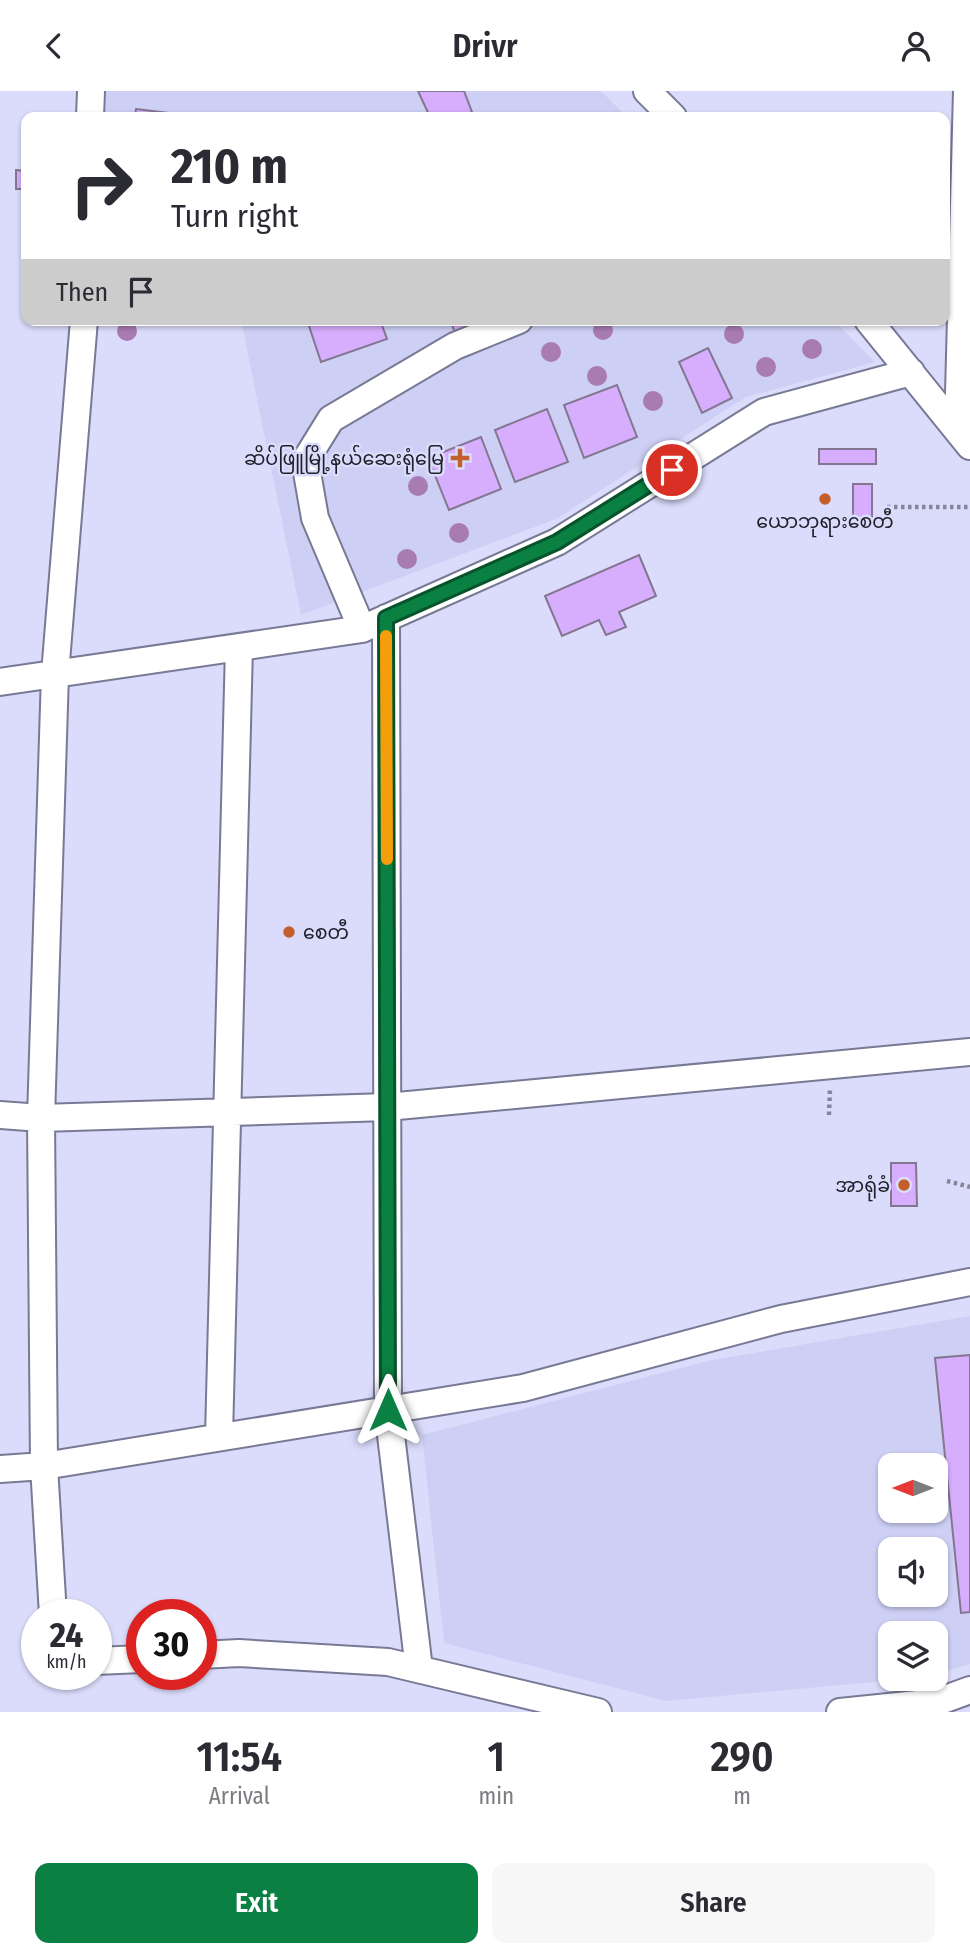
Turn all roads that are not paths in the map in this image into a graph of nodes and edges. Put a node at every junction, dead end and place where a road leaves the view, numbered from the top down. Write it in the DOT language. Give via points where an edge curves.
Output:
graph roads {
  1 [pos="91,91"];
  2 [pos="648,91"];
  3 [pos="967,91"];
  4 [pos="90,112"];
  5 [pos="668,112"];
  6 [pos="84,326"];
  7 [pos="504,326"];
  8 [pos="873,326"];
  9 [pos="911,372"];
  10 [pos="964,438"];
  11 [pos="374,624"];
  12 [pos="239,647"];
  13 [pos="55,674"];
  14 [pos="0,682"];
  15 [pos="970,1052"];
  16 [pos="387,1107"];
  17 [pos="227,1112"];
  18 [pos="0,1115"];
  19 [pos="41,1118"];
  20 [pos="970,1282"];
  21 [pos="388,1410"];
  22 [pos="219,1437"];
  23 [pos="44,1466"];
  24 [pos="0,1469"];
  25 [pos="52,1599"];
  26 [pos="217,1654"];
  27 [pos="419,1669"];
  28 [pos="970,1690"];
  29 [pos="937,1707"];
  30 [pos="598,1712"];
  31 [pos="839,1712"];
  1 -- 4 [label="street"];
  2 -- 5 [label="street"];
  3 -- 10 [label="street"];
  6 -- 13 [label="street"];
  7 -- 11 [label="street" via="455,346 331,419 305,461 315,518"];
  8 -- 9 [label="street"];
  9 -- 10 [label="street"];
  9 -- 11 [label="street" via="764,412 557,542"];
  11 -- 12 [label="street"];
  11 -- 16 [label="street"];
  12 -- 13 [label="street"];
  12 -- 17 [label="street"];
  13 -- 14 [label="street"];
  13 -- 19 [label="street"];
  15 -- 16 [label="street"];
  16 -- 17 [label="street"];
  16 -- 21 [label="street"];
  17 -- 19 [label="street"];
  17 -- 22 [label="street"];
  18 -- 19 [label="street"];
  19 -- 23 [label="street"];
  20 -- 21 [label="street" via="780,1319 523,1388"];
  21 -- 22 [label="street"];
  21 -- 27 [label="street"];
  22 -- 23 [label="street"];
  23 -- 24 [label="street"];
  23 -- 25 [label="street"];
  26 -- 27 [label="street" via="388,1662"];
  27 -- 30 [label="street"];
  28 -- 29 [label="street"];
  29 -- 31 [label="street"];
}
